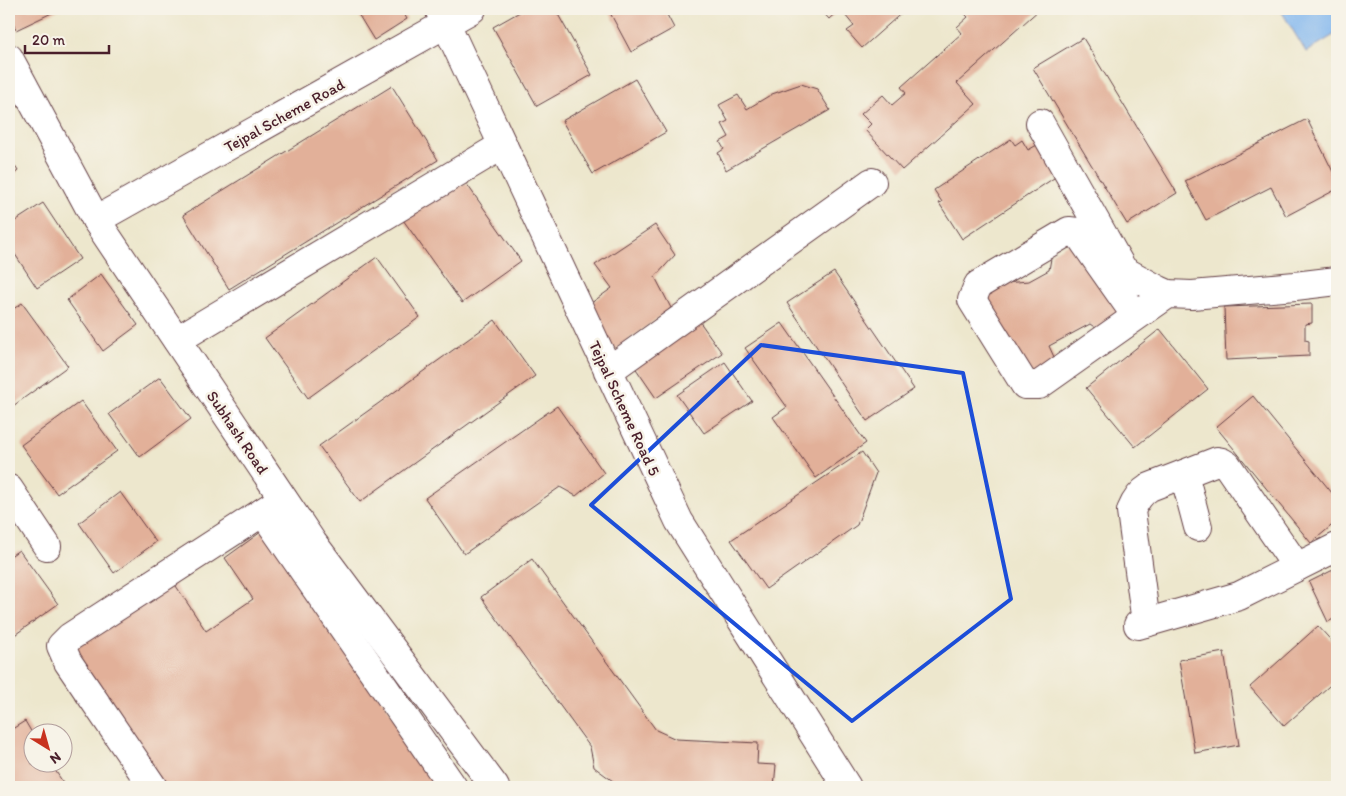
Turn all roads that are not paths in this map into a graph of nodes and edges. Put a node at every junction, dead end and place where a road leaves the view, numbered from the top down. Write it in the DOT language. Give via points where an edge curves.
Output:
graph roads {
  1 [pos="472,9"];
  2 [pos="443,16"];
  3 [pos="9,58"];
  4 [pos="1040,123"];
  5 [pos="503,145"];
  6 [pos="872,182"];
  7 [pos="96,220"];
  8 [pos="1103,254"];
  9 [pos="1337,281"];
  10 [pos="1168,294"];
  11 [pos="1136,316"];
  12 [pos="177,340"];
  13 [pos="608,371"];
  14 [pos="1184,474"];
  15 [pos="9,489"];
  16 [pos="273,505"];
  17 [pos="1198,526"];
  18 [pos="47,546"];
  19 [pos="1337,547"];
  20 [pos="1297,567"];
  21 [pos="153,787"];
  22 [pos="452,787"];
  23 [pos="495,787"];
  24 [pos="847,787"];
  1 -- 2 [label="street, Tejpal Scheme Road"];
  2 -- 5 [label="street, Tejpal Scheme Road 5"];
  2 -- 7 [label="street, Tejpal Scheme Road"];
  3 -- 7 [label="street, Subhash Road"];
  4 -- 8 [label="street"];
  5 -- 12 [label="street"];
  5 -- 13 [label="street, Tejpal Scheme Road 5"];
  6 -- 13 [label="street"];
  7 -- 12 [label="street, Subhash Road"];
  8 -- 10 [label="street" via="1123,270"];
  8 -- 11 [label="street"];
  8 -- 11 [label="street" via="1078,232 1069,231 978,285 972,300 1025,385 1039,385"];
  9 -- 10 [label="street" via="1219,293"];
  10 -- 11 [label="street"];
  12 -- 16 [label="street, Subhash Road"];
  13 -- 24 [label="street, Tejpal Scheme Road 5" via="679,521"];
  14 -- 17 [label="street"];
  14 -- 20 [label="street" via="1217,461 1227,465"];
  14 -- 20 [label="street" via="1146,489 1131,511 1142,624 1239,596"];
  15 -- 18 [label="street"];
  16 -- 21 [label="street" via="70,637 61,646 68,662"];
  16 -- 22 [label="street"];
  16 -- 23 [label="street, Subhash Road" via="313,542"];
  19 -- 20 [label="street"];
}
